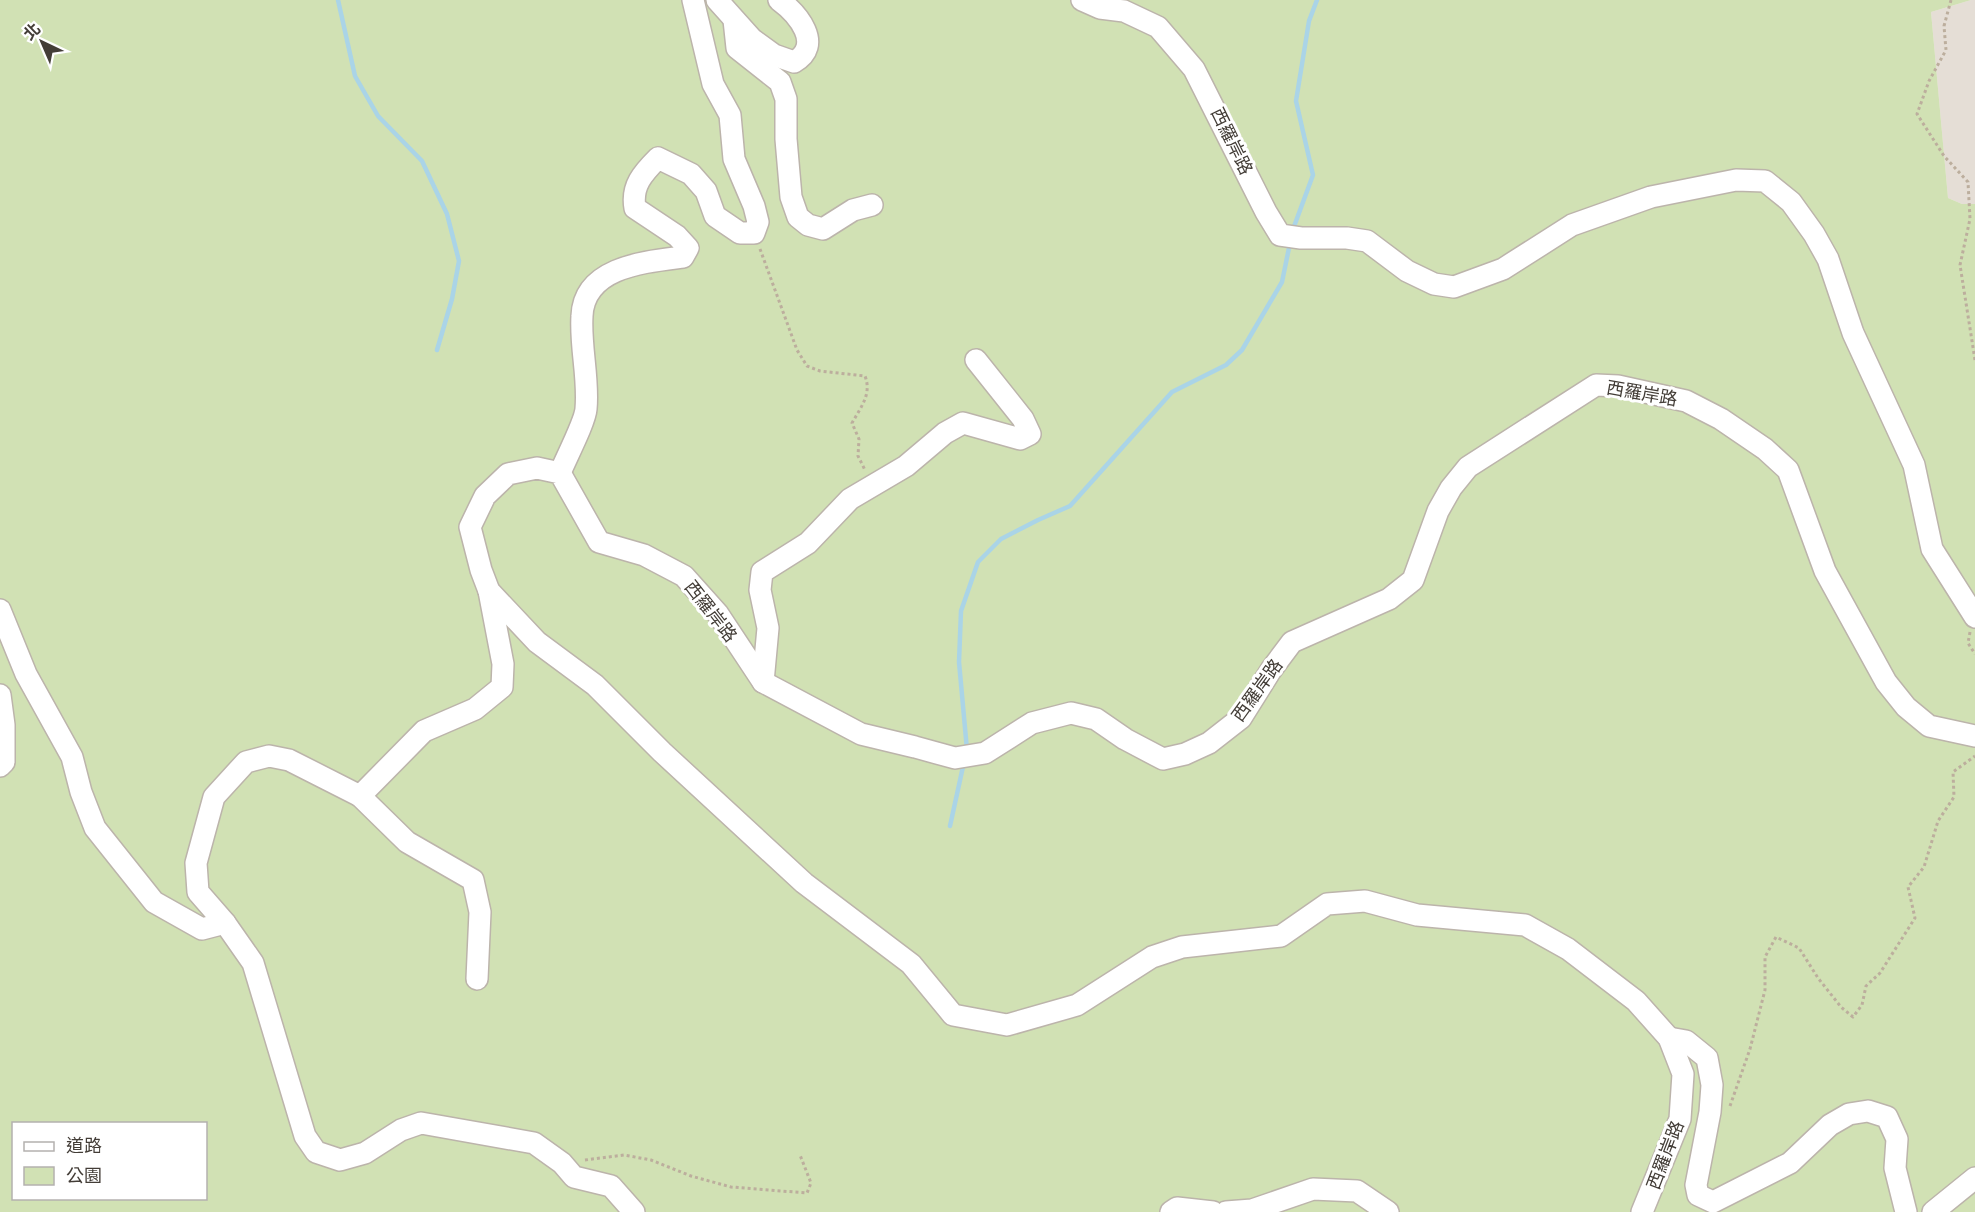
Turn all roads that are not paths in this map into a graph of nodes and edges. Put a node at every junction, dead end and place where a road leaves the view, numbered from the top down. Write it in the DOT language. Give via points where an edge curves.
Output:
graph roads {
  1 [pos="693,0"];
  2 [pos="717,0"];
  3 [pos="779,0"];
  4 [pos="1083,0"];
  5 [pos="734,20"];
  6 [pos="872,205"];
  7 [pos="976,360"];
  8 [pos="560,473"];
  9 [pos="489,591"];
  10 [pos="0,610"];
  11 [pos="1975,617"];
  12 [pos="763,682"];
  13 [pos="0,695"];
  14 [pos="1975,736"];
  15 [pos="0,766"];
  16 [pos="360,796"];
  17 [pos="225,923"];
  18 [pos="477,979"];
  19 [pos="1669,1038"];
  20 [pos="1975,1178"];
  21 [pos="634,1212"];
  22 [pos="1171,1212"];
  23 [pos="1213,1212"];
  24 [pos="1226,1212"];
  25 [pos="1388,1212"];
  26 [pos="1642,1212"];
  27 [pos="1906,1212"];
  28 [pos="1933,1212"];
  1 -- 8 [label="street" via="713,84 730,115 734,159 758,222 754,233 740,233 716,216 706,191 691,174 658,158 642,174 633,196 635,208 688,248 682,257 607,274 590,288 582,315 586,411"];
  2 -- 5 [label="street"];
  3 -- 5 [label="street" via="804,26 808,42 803,57 794,62 774,55"];
  4 -- 11 [label="street, 西羅岸路" via="1100,8 1124,11 1158,27 1194,69 1280,235 1367,241 1407,271 1434,284 1454,287 1503,269 1572,225 1651,197 1736,180 1765,181 1791,201 1828,259 1853,333 1914,465 1932,549"];
  5 -- 6 [label="street" via="737,48 780,82 786,99 791,197 798,217 823,229 853,210"];
  7 -- 12 [label="street" via="1023,419 1030,434 1020,439 963,423 945,432 906,466 850,499 808,543 762,572 760,590 768,628"];
  8 -- 9 [label="street, 西羅岸路" via="537,468 508,474 485,496 470,527"];
  8 -- 12 [label="street, 西羅岸路" via="599,542 644,555 684,576 718,614"];
  9 -- 16 [label="street" via="503,664 502,687 475,710 424,731"];
  9 -- 19 [label="street, 西羅岸路" via="537,642 595,685 804,883 911,964 953,1015 1007,1025 1077,1005 1152,957 1182,947 1281,936 1327,904 1365,901 1417,915 1525,925 1568,949 1636,1001"];
  10 -- 17 [label="street" via="26,674 72,757 95,828 154,902 202,929"];
  12 -- 14 [label="street, 西羅岸路" via="861,734 955,758 985,753 1032,723 1071,713 1096,719 1163,759 1185,754 1209,743 1241,718 1292,642 1389,599 1413,580 1438,511 1468,467 1596,385 1686,401 1721,419 1788,470 1825,571 1886,682 1906,707 1929,726"];
  13 -- 15 [label="street" via="4,725 4,762"];
  16 -- 17 [label="street" via="289,760 269,756 246,762 214,797 196,863 198,892"];
  16 -- 18 [label="street" via="407,842 473,880 480,912"];
  17 -- 21 [label="street" via="253,963 305,1136 316,1152 340,1160 365,1153 401,1130 422,1123 534,1143 574,1177 611,1186"];
  19 -- 26 [label="street, 西羅岸路" via="1683,1074 1680,1119"];
  19 -- 27 [label="street" via="1686,1041 1707,1058 1712,1085 1696,1185 1698,1194 1713,1202 1790,1163 1830,1125 1849,1113 1868,1111 1887,1117 1897,1139 1895,1168"];
  20 -- 28 [label="street"];
  22 -- 23 [label="street" via="1177,1208"];
  24 -- 25 [label="street" via="1252,1210 1313,1189 1357,1191"];
}
